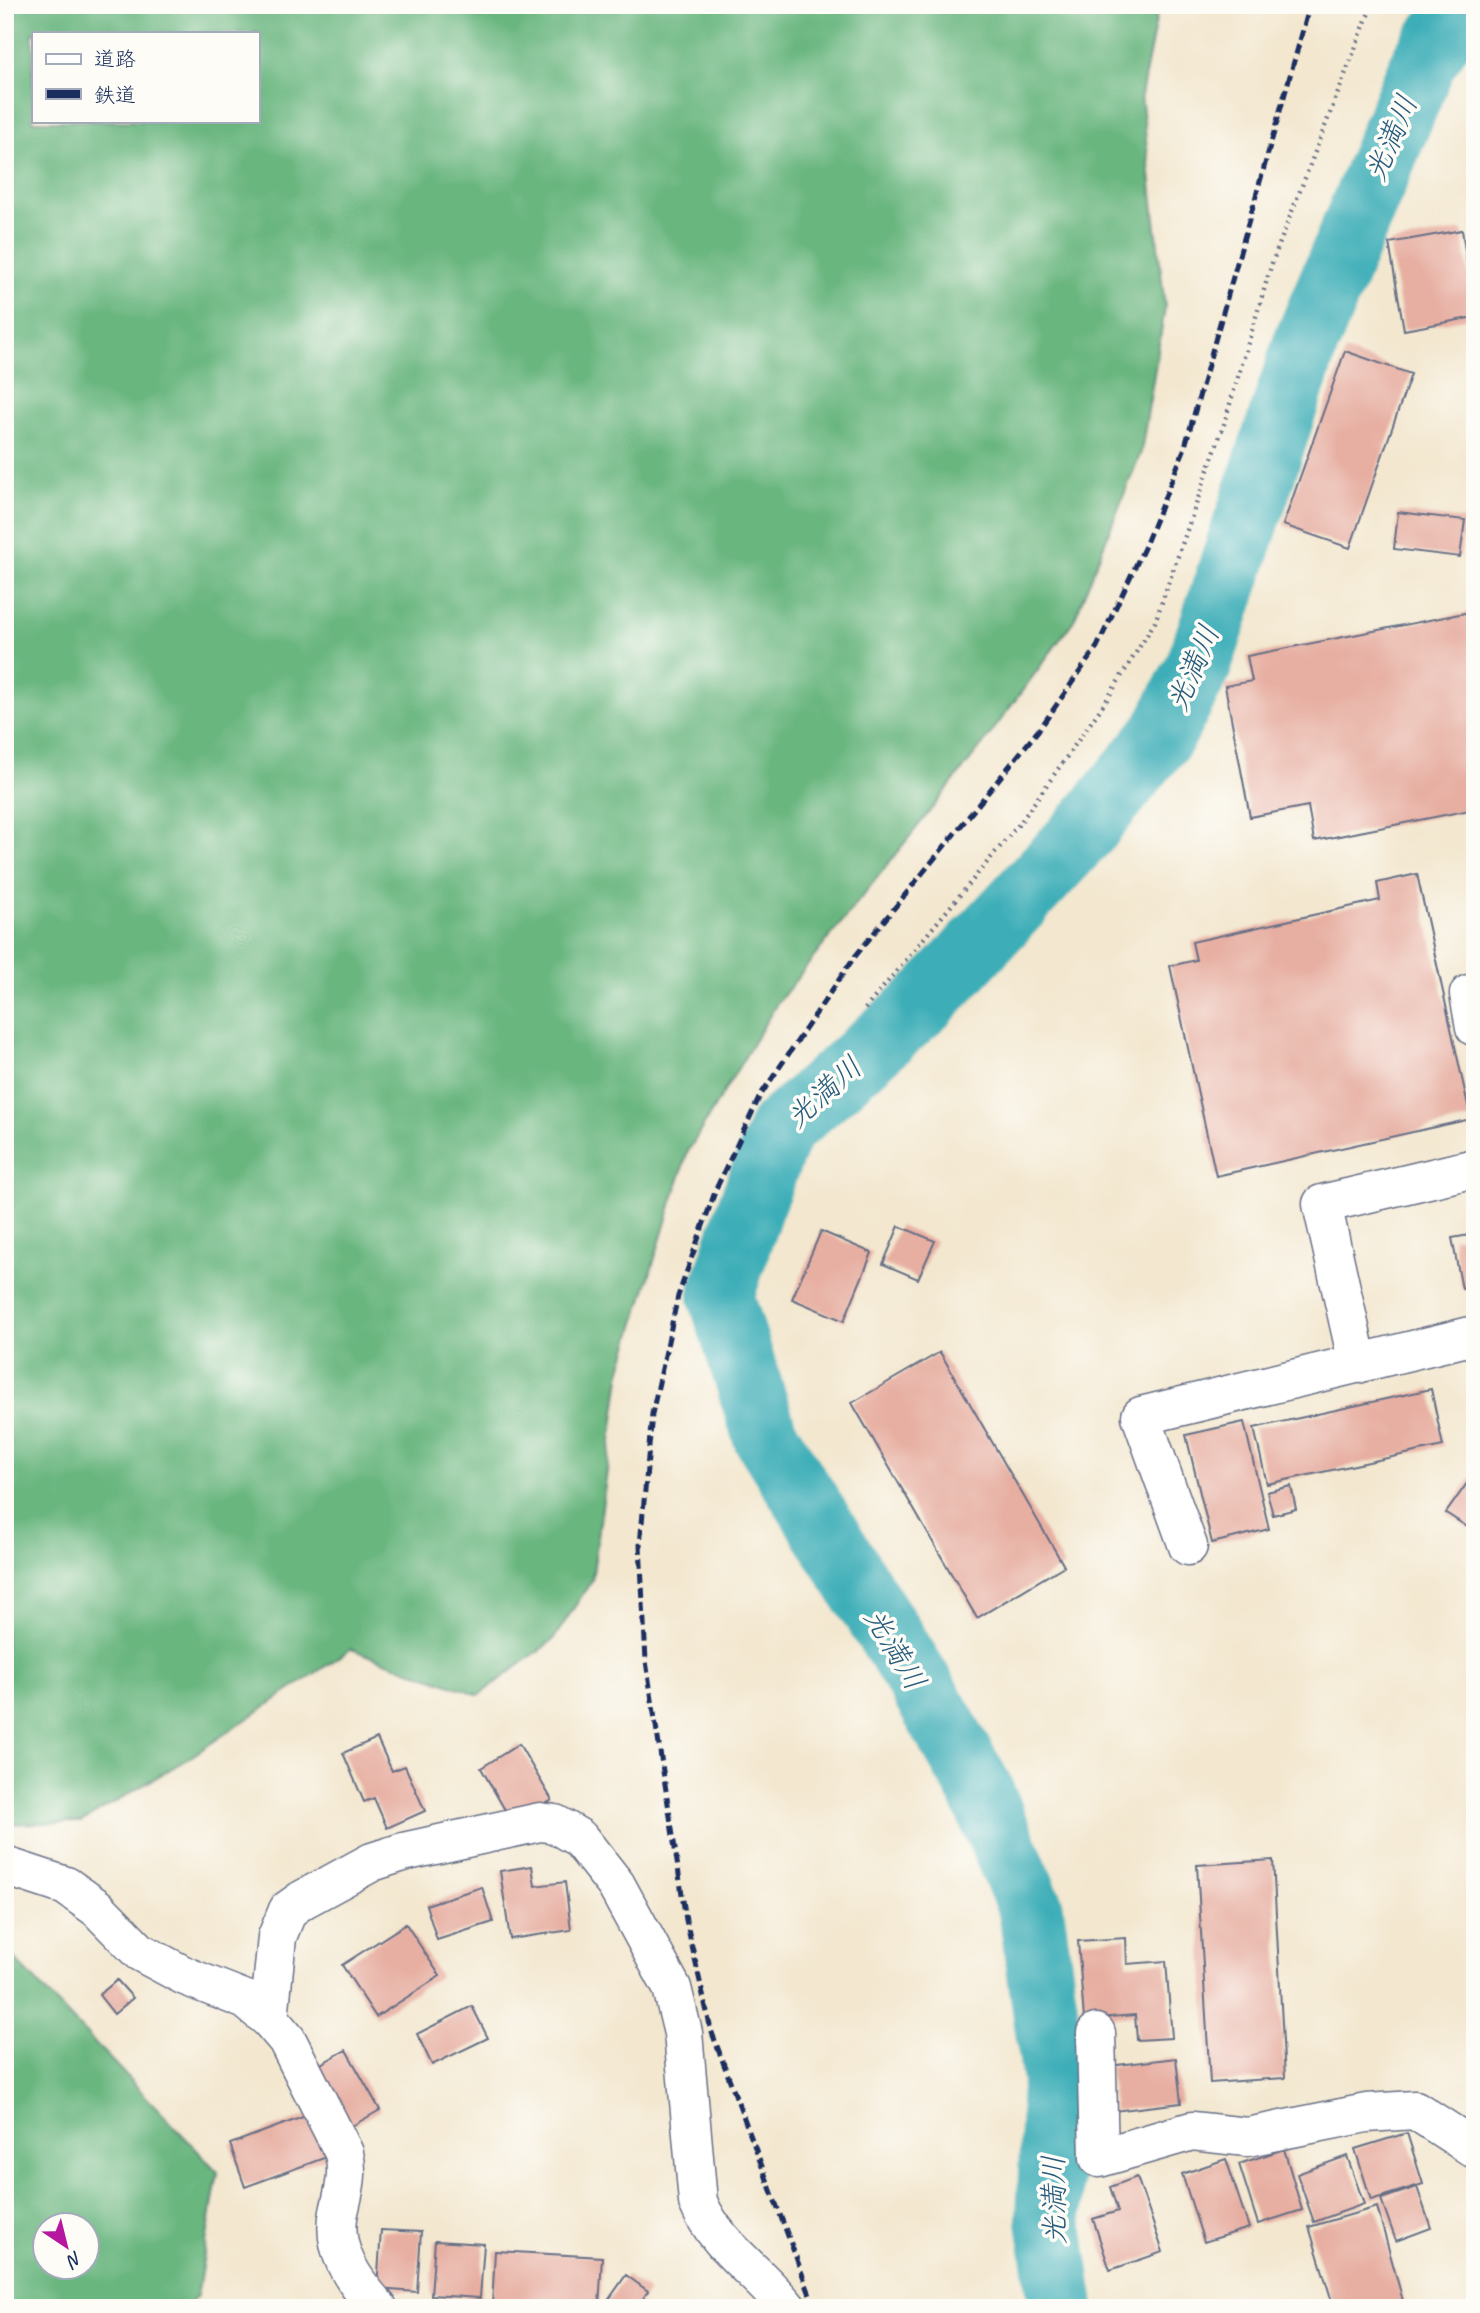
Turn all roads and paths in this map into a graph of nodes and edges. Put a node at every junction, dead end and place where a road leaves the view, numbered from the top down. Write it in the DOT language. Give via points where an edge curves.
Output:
graph roads {
  1 [pos="1372,5"];
  2 [pos="1475,993"];
  3 [pos="865,1009"];
  4 [pos="1475,1027"];
  5 [pos="1475,1168"];
  6 [pos="1475,1335"];
  7 [pos="1358,1364"];
  8 [pos="1188,1546"];
  9 [pos="5,1866"];
  10 [pos="269,2019"];
  11 [pos="1096,2033"];
  12 [pos="1475,2149"];
  13 [pos="378,2308"];
  14 [pos="787,2308"];
  1 -- 3 [label="path" via="1272,263 1224,424 1155,622 1020,823"];
  2 -- 4 [label="street" via="1469,994"];
  5 -- 7 [label="street" via="1322,1204"];
  6 -- 7 [label="street"];
  7 -- 8 [label="street" via="1141,1416"];
  9 -- 10 [label="street" via="66,1886 97,1908 141,1952 184,1976 246,2000"];
  10 -- 13 [label="street" via="287,2040 344,2153 348,2172 338,2215 337,2247"];
  10 -- 14 [label="street" via="277,1937 288,1910 302,1900 372,1862 403,1852 540,1822 568,1829 616,1885 680,2008 698,2202 705,2219"];
  11 -- 12 [label="street" via="1098,2158 1192,2131 1247,2137 1366,2113 1415,2110"];
}
